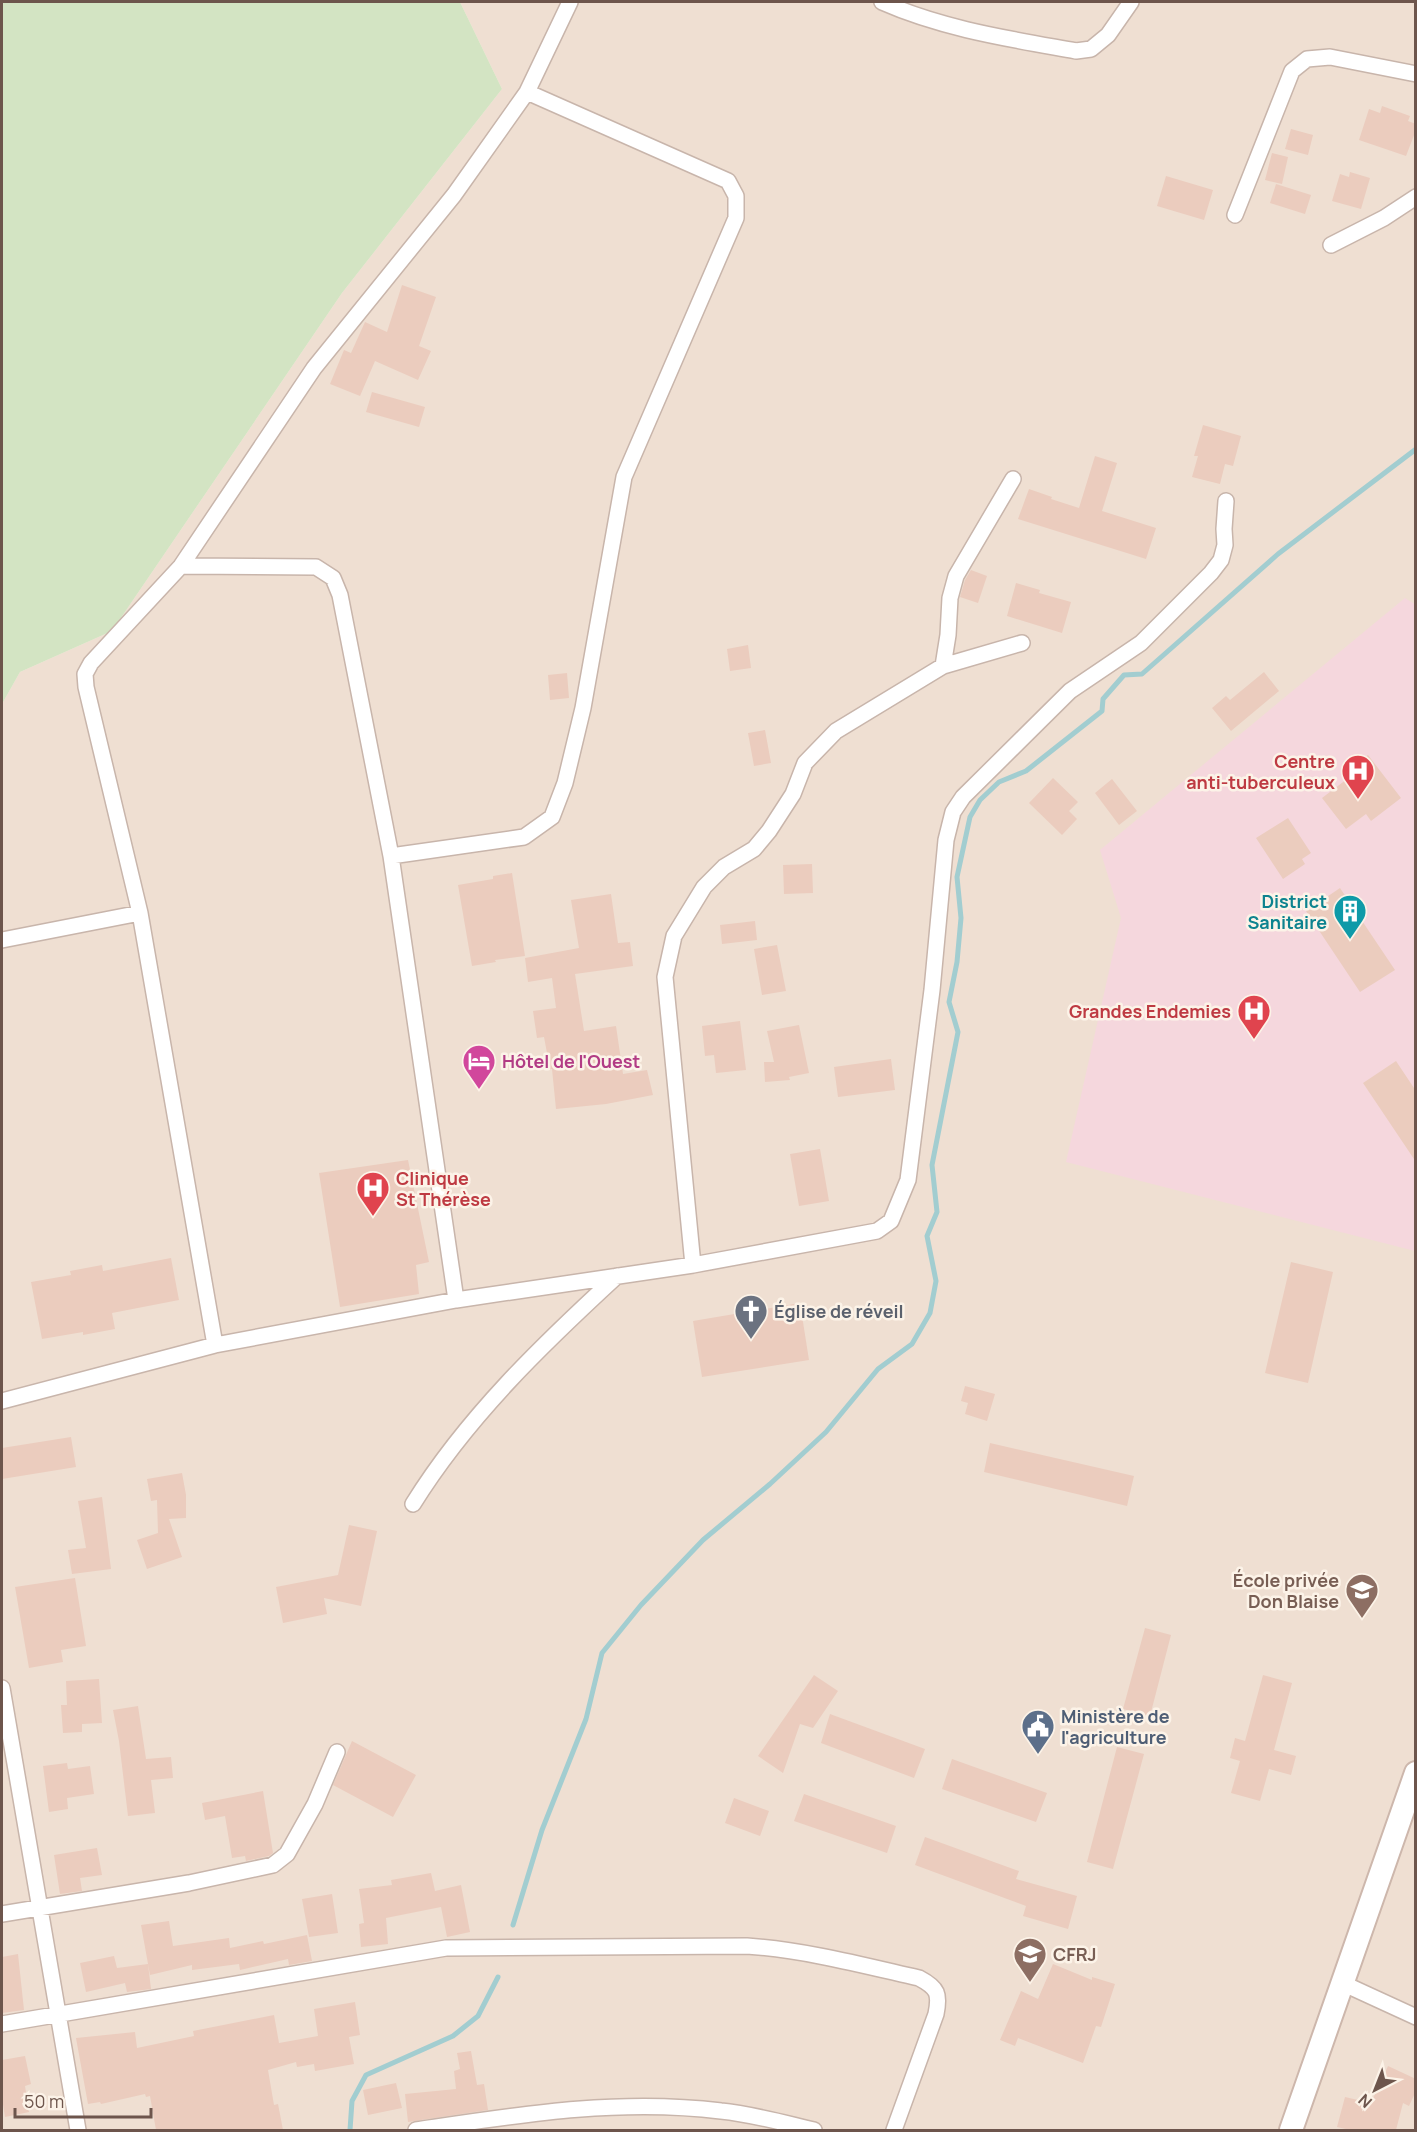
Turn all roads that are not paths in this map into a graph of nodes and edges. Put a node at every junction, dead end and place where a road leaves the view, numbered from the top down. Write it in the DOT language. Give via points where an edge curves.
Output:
graph roads {
  1 [pos="570,2"];
  2 [pos="882,2"];
  3 [pos="1131,2"];
  4 [pos="1416,74"];
  5 [pos="527,92"];
  6 [pos="1416,197"];
  7 [pos="1235,215"];
  8 [pos="1331,245"];
  9 [pos="1013,479"];
  10 [pos="1226,501"];
  11 [pos="181,566"];
  12 [pos="1022,643"];
  13 [pos="943,666"];
  14 [pos="391,856"];
  15 [pos="140,913"];
  16 [pos="2,940"];
  17 [pos="693,1265"];
  18 [pos="617,1276"];
  19 [pos="456,1300"];
  20 [pos="215,1345"];
  21 [pos="2,1401"];
  22 [pos="413,1504"];
  23 [pos="2,1688"];
  24 [pos="337,1752"];
  25 [pos="1416,1773"];
  26 [pos="40,1908"];
  27 [pos="2,1914"];
  28 [pos="1342,1983"];
  29 [pos="58,2014"];
  30 [pos="1416,2017"];
  31 [pos="2,2024"];
  32 [pos="78,2130"];
  33 [pos="416,2130"];
  34 [pos="814,2130"];
  35 [pos="894,2130"];
  36 [pos="1291,2130"];
  1 -- 5 [label="street"];
  2 -- 3 [label="street" via="967,30 1076,51 1091,49 1108,35"];
  4 -- 7 [label="street" via="1330,57 1307,59 1292,71"];
  5 -- 11 [label="street" via="454,195 314,368"];
  5 -- 14 [label="street" via="728,181 736,196 736,218 624,477 583,708 566,783 552,817 524,837"];
  6 -- 8 [label="street"];
  9 -- 13 [label="street" via="956,576"];
  10 -- 17 [label="street" via="1225,545 1221,560 1211,573 1141,643 1070,691 963,797 953,812 946,840 910,1168 891,1221 877,1231"];
  11 -- 14 [label="street" via="316,567 333,578 340,595"];
  11 -- 15 [label="street" via="85,674"];
  12 -- 13 [label="street"];
  13 -- 17 [label="street" via="836,732 805,763 793,794 769,831 754,849 724,867 704,887 674,936 665,977"];
  14 -- 19 [label="street"];
  15 -- 16 [label="street"];
  15 -- 20 [label="street"];
  17 -- 18 [label="street"];
  18 -- 19 [label="street"];
  18 -- 22 [label="street" via="568,1321 463,1432"];
  19 -- 20 [label="street"];
  20 -- 21 [label="street"];
  23 -- 26 [label="street"];
  24 -- 26 [label="street" via="315,1804 287,1854 273,1865"];
  25 -- 28 [label="main road"];
  26 -- 27 [label="street"];
  26 -- 29 [label="street"];
  28 -- 30 [label="street"];
  28 -- 36 [label="main road"];
  29 -- 31 [label="street"];
  29 -- 32 [label="street"];
  29 -- 35 [label="street" via="446,1948 747,1946 794,1951 919,1978 935,1990 939,1998 936,2014"];
  33 -- 34 [label="street" via="572,2109 675,2107 722,2111"];
}
